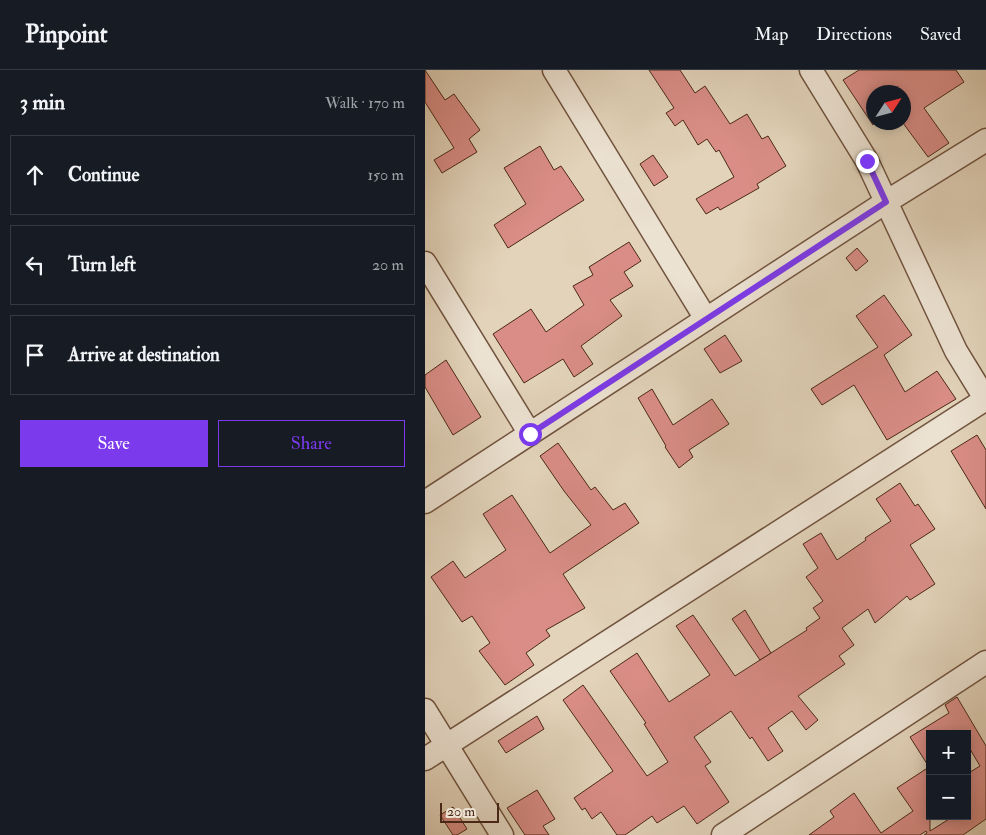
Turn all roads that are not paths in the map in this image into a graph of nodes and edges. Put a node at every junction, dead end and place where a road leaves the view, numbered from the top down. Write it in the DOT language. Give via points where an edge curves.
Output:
graph roads {
  1 [pos="554,70"];
  2 [pos="811,70"];
  3 [pos="986,140"];
  4 [pos="886,202"];
  5 [pos="425,263"];
  6 [pos="706,319"];
  7 [pos="986,399"];
  8 [pos="530,434"];
  9 [pos="425,502"];
  10 [pos="986,662"];
  11 [pos="425,710"];
  12 [pos="446,746"];
  13 [pos="425,759"];
  14 [pos="502,835"];
  15 [pos="723,835"];
  1 -- 6 [label="street"];
  2 -- 4 [label="street" via="867,161"];
  3 -- 4 [label="street"];
  4 -- 6 [label="street"];
  4 -- 7 [label="street" via="957,351"];
  5 -- 8 [label="street"];
  6 -- 8 [label="street"];
  7 -- 12 [label="street"];
  8 -- 9 [label="street"];
  10 -- 15 [label="street"];
  11 -- 12 [label="street"];
  12 -- 13 [label="street"];
  12 -- 14 [label="street"];
}
